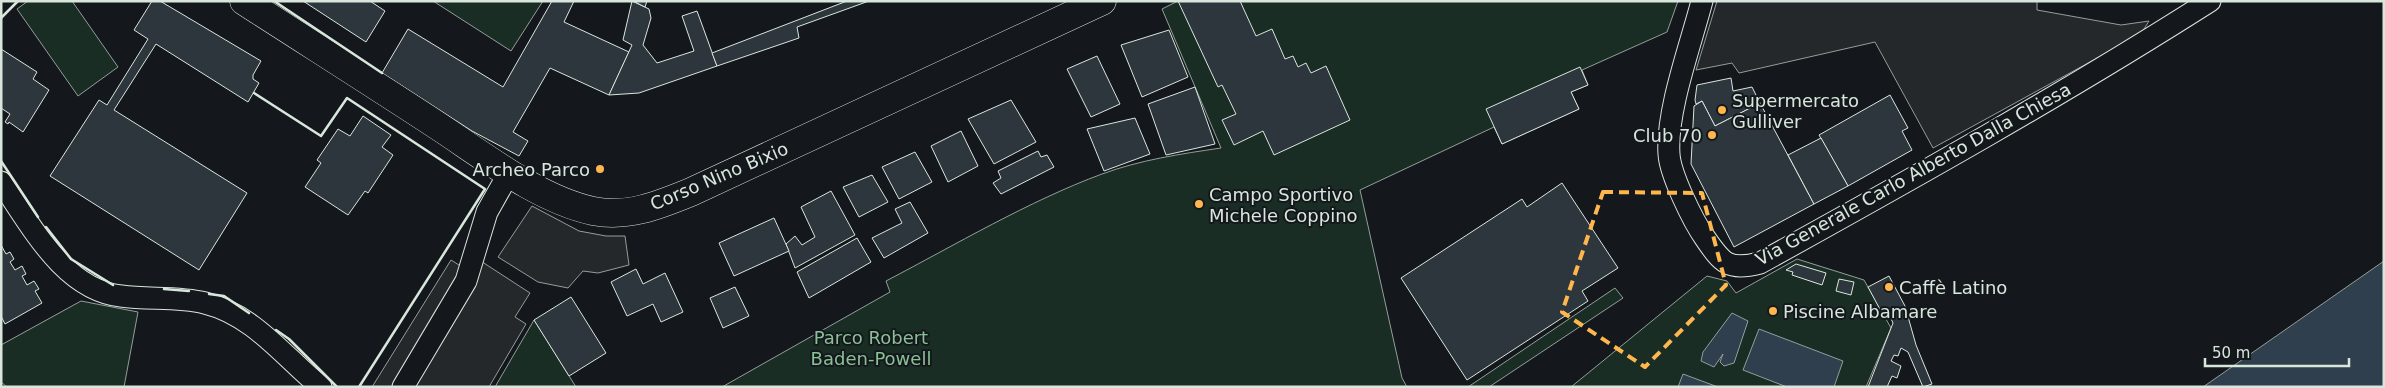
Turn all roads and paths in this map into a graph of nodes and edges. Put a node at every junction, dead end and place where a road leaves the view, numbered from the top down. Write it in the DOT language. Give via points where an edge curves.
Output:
graph roads {
  1 [pos="244,1"];
  2 [pos="1102,1"];
  3 [pos="1702,1"];
  4 [pos="2203,4"];
  5 [pos="509,173"];
  6 [pos="1,182"];
  7 [pos="316,383"];
  8 [pos="403,387"];
  1 -- 5 [label="main road, Corso Nino Bixio"];
  2 -- 5 [label="main road, Corso Nino Bixio" via="660,205 626,213 594,211 564,203"];
  3 -- 4 [label="street, Via Generale Carlo Alberto Dalla Chiesa" via="1669,138 1669,156 1681,192 1700,231 1716,255 1730,265 1742,267 1760,263 1894,189 2132,50"];
  5 -- 8 [label="street" via="487,212 466,281"];
  6 -- 7 [label="street" via="61,265 81,280 102,293 204,303 225,311 261,332"];
}
